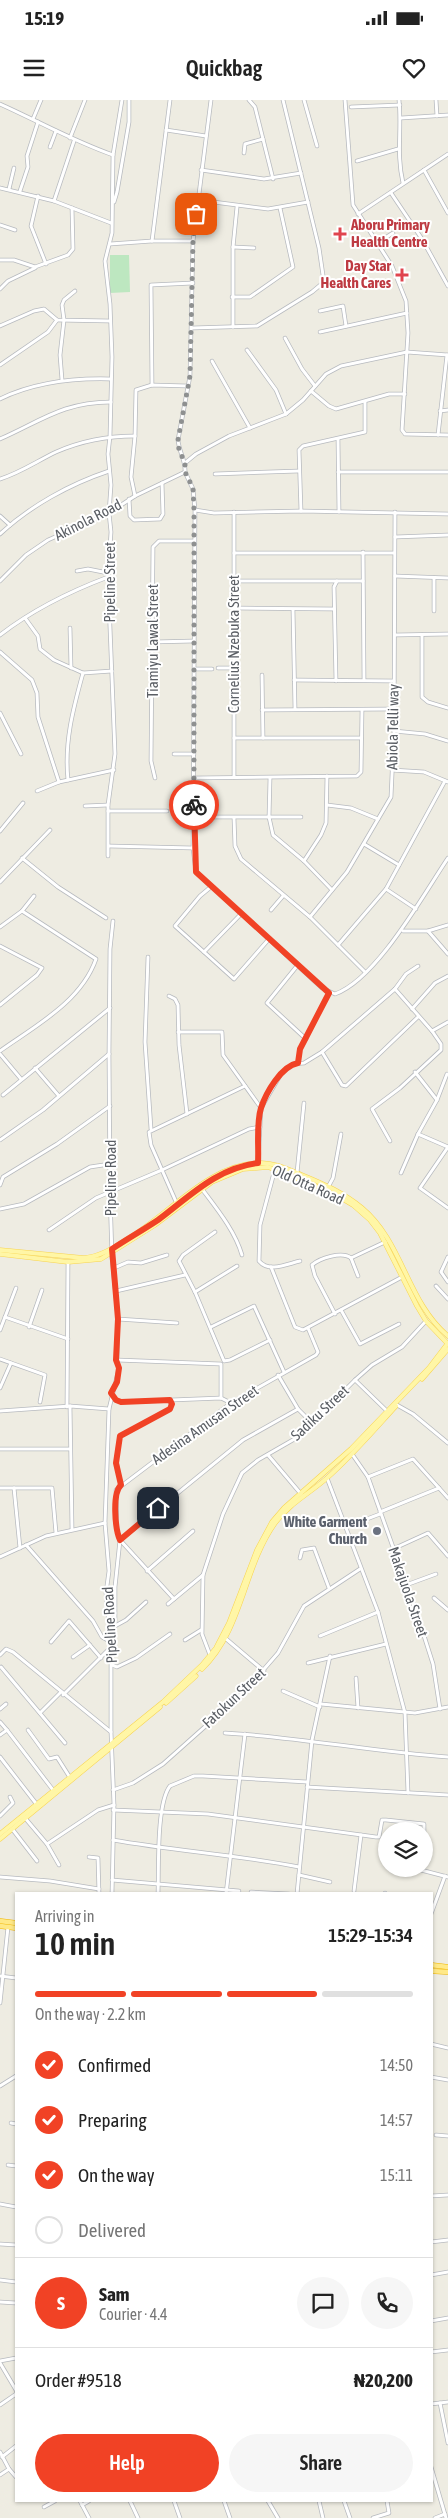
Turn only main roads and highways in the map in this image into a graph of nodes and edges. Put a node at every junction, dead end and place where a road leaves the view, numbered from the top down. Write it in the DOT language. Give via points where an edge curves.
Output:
graph roads {
  1 [pos="327,1188"];
  2 [pos="0,1250"];
  3 [pos="112,1251"];
  4 [pos="0,1254"];
  5 [pos="448,1336"];
  6 [pos="448,1344"];
  7 [pos="448,1349"];
  8 [pos="285,1510"];
  9 [pos="246,1581"];
  10 [pos="113,1743"];
  11 [pos="38,1805"];
  12 [pos="0,1834"];
  13 [pos="0,1839"];
  14 [pos="0,1921"];
  15 [pos="15,1923"];
  16 [pos="0,1926"];
  17 [pos="15,1928"];
  18 [pos="433,1966"];
  19 [pos="448,1967"];
  20 [pos="441,1969"];
  21 [pos="433,1971"];
  22 [pos="448,1972"];
  1 -- 3 [label="main road, Old Otta Road" via="275,1169 260,1166 243,1169 202,1189 162,1220"];
  1 -- 3 [label="main road, Old Otta Road" via="276,1165 258,1163 240,1167 216,1177"];
  1 -- 5 [label="main road, Old Otta Road" via="362,1207 380,1225 422,1306"];
  1 -- 6 [label="main road, Old Otta Road" via="373,1223 426,1321"];
  2 -- 3 [label="main road, Old Otta Road" via="84,1258"];
  3 -- 4 [label="main road, Old Otta Road" via="96,1260 68,1262"];
  6 -- 8 [label="main road" via="388,1412"];
  7 -- 8 [label="main road" via="327,1478"];
  8 -- 9 [label="main road" via="265,1533"];
  9 -- 10 [label="main road" via="230,1623 210,1656 183,1685"];
  9 -- 10 [label="main road" via="225,1638 209,1662 186,1686"];
  10 -- 11 [label="main road"];
  10 -- 11 [label="main road" via="69,1776"];
  11 -- 12 [label="main road"];
  11 -- 13 [label="main road"];
  14 -- 15 [label="highway"];
  16 -- 17 [label="highway"];
  18 -- 20 [label="highway"];
  19 -- 20 [label="highway"];
  20 -- 21 [label="highway"];
  20 -- 22 [label="highway"];
}
